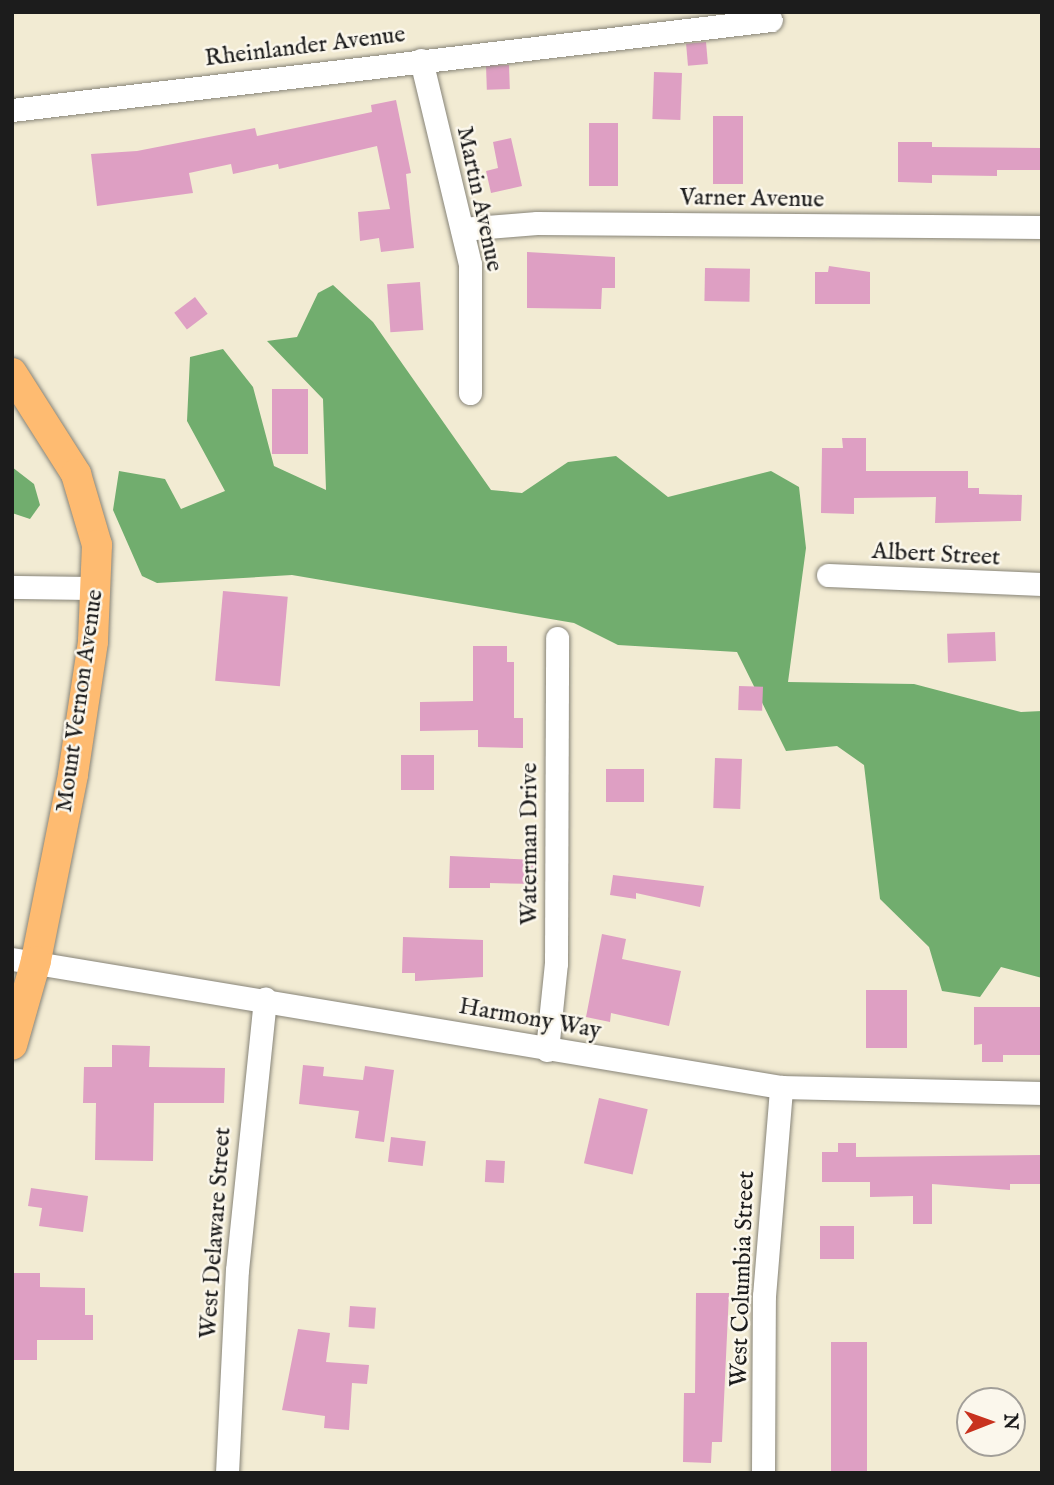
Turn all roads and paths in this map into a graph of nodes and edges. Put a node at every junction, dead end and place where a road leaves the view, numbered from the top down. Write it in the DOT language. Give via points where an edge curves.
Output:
graph roads {
  1 [pos="771,20"];
  2 [pos="421,60"];
  3 [pos="12,110"];
  4 [pos="1042,227"];
  5 [pos="462,229"];
  6 [pos="12,373"];
  7 [pos="470,393"];
  8 [pos="828,575"];
  9 [pos="1042,584"];
  10 [pos="12,587"];
  11 [pos="96,588"];
  12 [pos="557,638"];
  13 [pos="24,960"];
  14 [pos="265,998"];
  15 [pos="12,1045"];
  16 [pos="547,1050"];
  17 [pos="781,1087"];
  18 [pos="1042,1093"];
  19 [pos="227,1473"];
  20 [pos="763,1473"];
  1 -- 2 [label="street, Rheinlander Avenue"];
  2 -- 3 [label="street, Rheinlander Avenue"];
  2 -- 5 [label="street, Martin Avenue"];
  4 -- 5 [label="street, Varner Avenue" via="537,223"];
  5 -- 7 [label="street, Martin Avenue" via="470,264"];
  6 -- 11 [label="main road, Mount Vernon Avenue" via="75,474 97,545"];
  8 -- 9 [label="street, Albert Street"];
  10 -- 11 [label="street"];
  11 -- 13 [label="main road, Mount Vernon Avenue" via="73,775"];
  12 -- 16 [label="street, Waterman Drive" via="556,950"];
  13 -- 14 [label="street, Harmony Way"];
  13 -- 15 [label="main road, Mount Vernon Avenue"];
  14 -- 16 [label="street, Harmony Way"];
  14 -- 19 [label="street, West Delaware Street" via="237,1270"];
  16 -- 17 [label="street, Harmony Way"];
  17 -- 18 [label="street, Harmony Way"];
  17 -- 20 [label="street, West Columbia Street" via="764,1296"];
}
